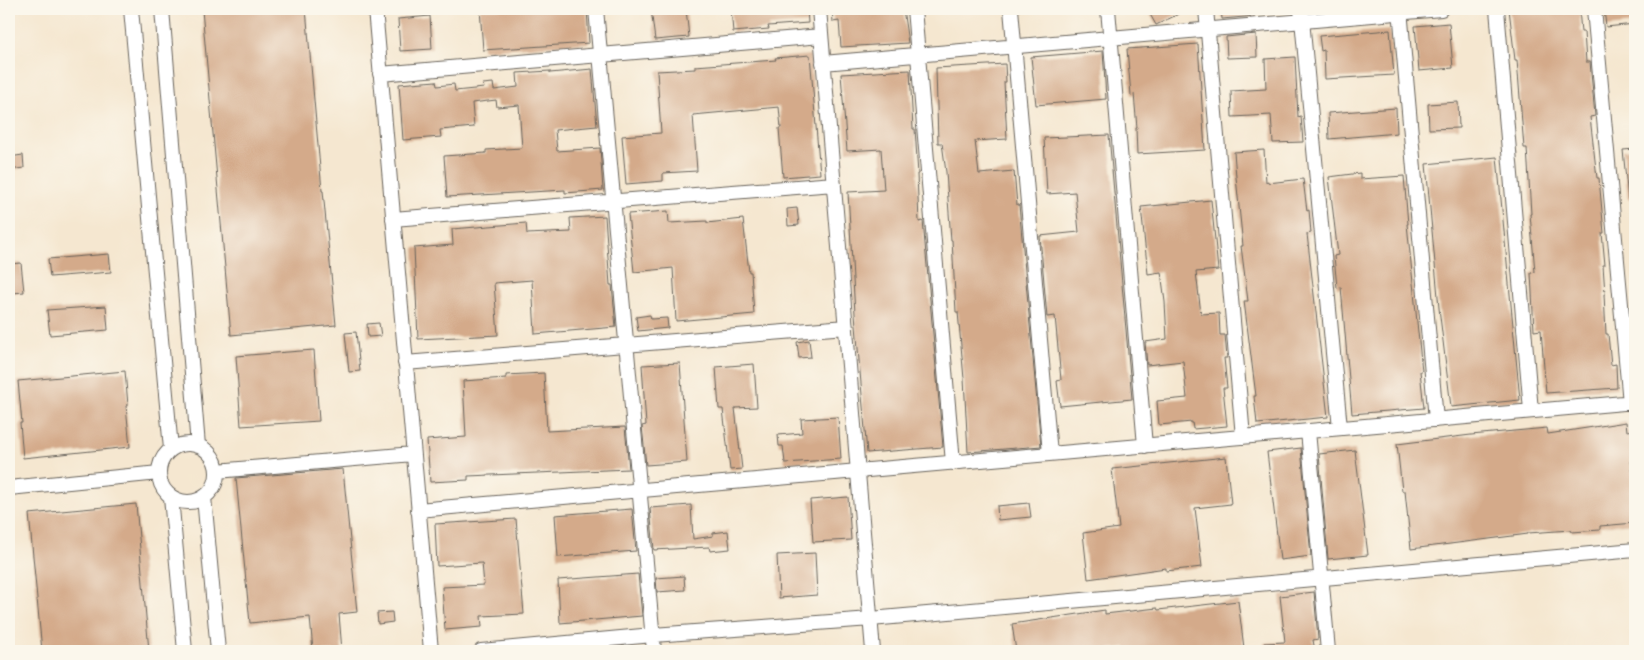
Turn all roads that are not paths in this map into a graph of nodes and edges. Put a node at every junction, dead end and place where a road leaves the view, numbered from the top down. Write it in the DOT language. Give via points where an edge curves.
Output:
graph roads {
  1 [pos="131,9"];
  2 [pos="162,9"];
  3 [pos="375,9"];
  4 [pos="596,9"];
  5 [pos="819,9"];
  6 [pos="914,9"];
  7 [pos="1011,9"];
  8 [pos="1108,9"];
  9 [pos="1206,9"];
  10 [pos="1441,9"];
  11 [pos="1497,9"];
  12 [pos="1594,9"];
  13 [pos="1400,11"];
  14 [pos="1302,15"];
  15 [pos="1207,29"];
  16 [pos="821,36"];
  17 [pos="1110,38"];
  18 [pos="1014,46"];
  19 [pos="599,55"];
  20 [pos="918,55"];
  21 [pos="823,63"];
  22 [pos="380,74"];
  23 [pos="834,184"];
  24 [pos="612,201"];
  25 [pos="393,219"];
  26 [pos="846,327"];
  27 [pos="626,345"];
  28 [pos="405,363"];
  29 [pos="1633,403"];
  30 [pos="1531,412"];
  31 [pos="1436,420"];
  32 [pos="1340,428"];
  33 [pos="1308,431"];
  34 [pos="1243,437"];
  35 [pos="198,446"];
  36 [pos="1145,446"];
  37 [pos="172,449"];
  38 [pos="413,454"];
  39 [pos="1050,454"];
  40 [pos="954,463"];
  41 [pos="217,471"];
  42 [pos="858,471"];
  43 [pos="159,473"];
  44 [pos="9,488"];
  45 [pos="639,491"];
  46 [pos="172,497"];
  47 [pos="204,497"];
  48 [pos="418,510"];
  49 [pos="1635,550"];
  50 [pos="1321,579"];
  51 [pos="871,619"];
  52 [pos="653,635"];
  53 [pos="185,651"];
  54 [pos="218,651"];
  55 [pos="431,651"];
  56 [pos="481,651"];
  57 [pos="654,651"];
  58 [pos="873,651"];
  59 [pos="1328,651"];
  1 -- 37 [label="street"];
  2 -- 35 [label="street"];
  3 -- 22 [label="street"];
  4 -- 19 [label="street"];
  5 -- 16 [label="street"];
  6 -- 20 [label="street"];
  7 -- 18 [label="street"];
  8 -- 17 [label="street"];
  9 -- 15 [label="street"];
  10 -- 13 [label="street"];
  11 -- 30 [label="street"];
  12 -- 29 [label="street"];
  13 -- 14 [label="street"];
  13 -- 31 [label="street"];
  14 -- 15 [label="street"];
  14 -- 32 [label="street"];
  15 -- 17 [label="street"];
  15 -- 34 [label="street"];
  16 -- 19 [label="street"];
  16 -- 21 [label="street"];
  17 -- 18 [label="street"];
  17 -- 36 [label="street"];
  18 -- 20 [label="street"];
  18 -- 39 [label="street"];
  19 -- 22 [label="street"];
  19 -- 24 [label="street"];
  20 -- 21 [label="street"];
  20 -- 40 [label="street"];
  21 -- 23 [label="street"];
  22 -- 25 [label="street"];
  23 -- 24 [label="street"];
  23 -- 26 [label="street"];
  24 -- 25 [label="street"];
  24 -- 27 [label="street"];
  25 -- 28 [label="street"];
  26 -- 27 [label="street"];
  26 -- 42 [label="street"];
  27 -- 28 [label="street"];
  27 -- 45 [label="street"];
  28 -- 38 [label="street"];
  29 -- 30 [label="street"];
  30 -- 31 [label="street"];
  31 -- 32 [label="street"];
  32 -- 33 [label="street"];
  33 -- 34 [label="street"];
  33 -- 50 [label="street"];
  34 -- 36 [label="street"];
  35 -- 37 [label="street" via="180,445"];
  35 -- 41 [label="street" via="211,456"];
  36 -- 39 [label="street"];
  37 -- 43 [label="street" via="164,456"];
  38 -- 41 [label="street"];
  38 -- 48 [label="street"];
  39 -- 40 [label="street"];
  40 -- 42 [label="street"];
  41 -- 47 [label="street" via="216,481"];
  42 -- 45 [label="street"];
  42 -- 51 [label="street"];
  43 -- 44 [label="street"];
  43 -- 46 [label="street" via="160,482"];
  45 -- 48 [label="street"];
  45 -- 52 [label="street"];
  46 -- 47 [label="street" via="182,502"];
  46 -- 53 [label="street"];
  47 -- 54 [label="street"];
  48 -- 55 [label="street"];
  49 -- 50 [label="street"];
  50 -- 51 [label="street"];
  50 -- 59 [label="street"];
  51 -- 52 [label="street"];
  51 -- 58 [label="street"];
  52 -- 56 [label="street"];
  52 -- 57 [label="street"];
}
